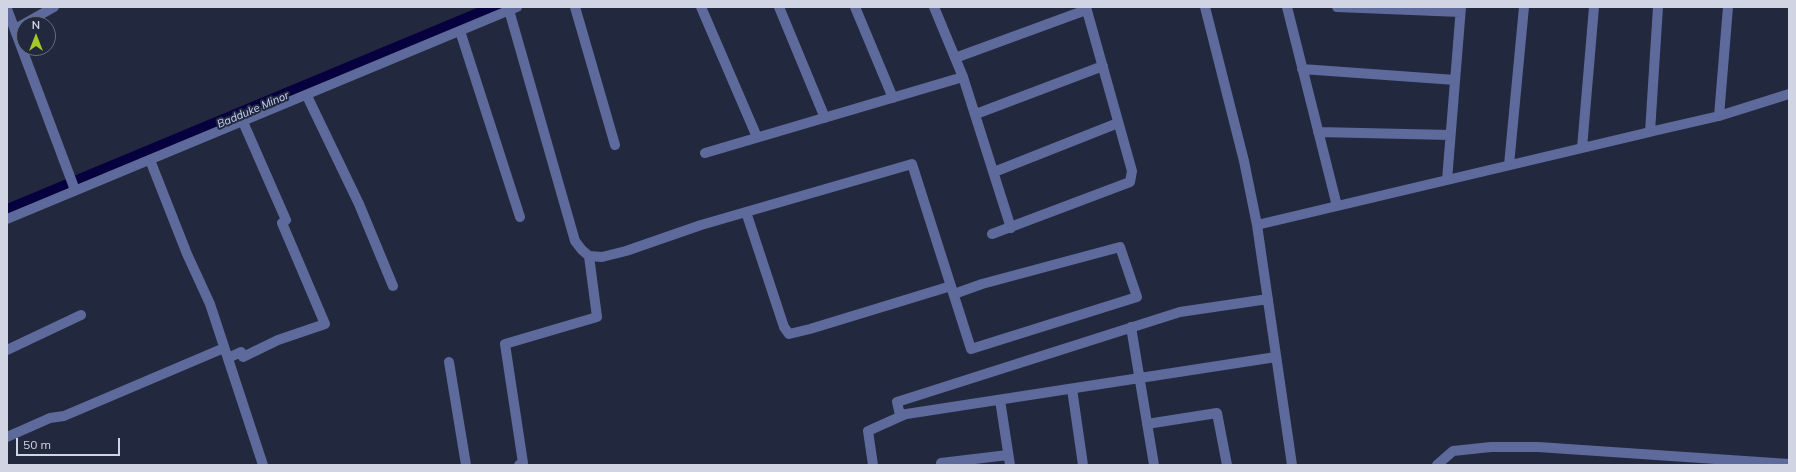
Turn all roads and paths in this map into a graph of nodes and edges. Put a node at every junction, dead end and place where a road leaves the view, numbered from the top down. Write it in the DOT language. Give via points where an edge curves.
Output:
graph roads {
  1 [pos="54,7"];
  2 [pos="574,7"];
  3 [pos="701,7"];
  4 [pos="779,7"];
  5 [pos="855,7"];
  6 [pos="934,7"];
  7 [pos="1206,7"];
  8 [pos="1287,7"];
  9 [pos="1337,7"];
  10 [pos="1524,7"];
  11 [pos="1594,7"];
  12 [pos="1658,7"];
  13 [pos="1728,7"];
  14 [pos="1086,8"];
  15 [pos="7,9"];
  16 [pos="513,9"];
  17 [pos="1461,9"];
  18 [pos="15,29"];
  19 [pos="460,31"];
  20 [pos="955,58"];
  21 [pos="1103,66"];
  22 [pos="1302,69"];
  23 [pos="963,77"];
  24 [pos="1455,80"];
  25 [pos="1789,94"];
  26 [pos="307,96"];
  27 [pos="893,98"];
  28 [pos="976,114"];
  29 [pos="1719,116"];
  30 [pos="824,118"];
  31 [pos="243,122"];
  32 [pos="1118,123"];
  33 [pos="1318,132"];
  34 [pos="1644,133"];
  35 [pos="1450,135"];
  36 [pos="757,137"];
  37 [pos="615,145"];
  38 [pos="1582,148"];
  39 [pos="706,153"];
  40 [pos="150,160"];
  41 [pos="1509,165"];
  42 [pos="994,172"];
  43 [pos="1447,180"];
  44 [pos="75,190"];
  45 [pos="1337,206"];
  46 [pos="746,212"];
  47 [pos="520,217"];
  48 [pos="7,220"];
  49 [pos="1257,225"];
  50 [pos="1011,228"];
  51 [pos="992,234"];
  52 [pos="589,256"];
  53 [pos="393,286"];
  54 [pos="953,290"];
  55 [pos="1268,299"];
  56 [pos="81,315"];
  57 [pos="1132,327"];
  58 [pos="7,350"];
  59 [pos="226,353"];
  60 [pos="1276,357"];
  61 [pos="449,362"];
  62 [pos="1140,378"];
  63 [pos="1072,389"];
  64 [pos="1000,400"];
  65 [pos="906,414"];
  66 [pos="1147,424"];
  67 [pos="7,437"];
  68 [pos="1009,460"];
  69 [pos="1789,464"];
  70 [pos="263,465"];
  71 [pos="466,465"];
  72 [pos="519,465"];
  73 [pos="873,465"];
  74 [pos="942,465"];
  75 [pos="1083,465"];
  76 [pos="1154,465"];
  77 [pos="1227,465"];
  78 [pos="1292,465"];
  79 [pos="1437,465"];
  1 -- 18 [label="street"];
  2 -- 37 [label="street"];
  3 -- 36 [label="street"];
  4 -- 30 [label="street"];
  5 -- 27 [label="street"];
  6 -- 20 [label="street"];
  7 -- 49 [label="street"];
  8 -- 22 [label="street"];
  9 -- 17 [label="street"];
  10 -- 41 [label="street"];
  11 -- 38 [label="street"];
  12 -- 34 [label="street" via="1650,132"];
  13 -- 29 [label="street"];
  14 -- 20 [label="street"];
  14 -- 21 [label="street"];
  15 -- 18 [label="street"];
  16 -- 19 [label="street"];
  16 -- 52 [label="street" via="575,241"];
  17 -- 24 [label="street"];
  18 -- 44 [label="street"];
  19 -- 26 [label="street"];
  19 -- 47 [label="street"];
  20 -- 23 [label="street"];
  21 -- 28 [label="street"];
  21 -- 32 [label="street"];
  22 -- 24 [label="street"];
  22 -- 33 [label="street"];
  23 -- 27 [label="street"];
  23 -- 28 [label="street"];
  24 -- 35 [label="street"];
  25 -- 29 [label="street"];
  26 -- 31 [label="street"];
  26 -- 53 [label="street" via="359,204"];
  27 -- 30 [label="street"];
  28 -- 42 [label="street"];
  29 -- 34 [label="street"];
  30 -- 36 [label="street"];
  31 -- 40 [label="street"];
  31 -- 59 [label="street" via="286,220 282,223 325,324 278,340 243,357 241,352"];
  32 -- 42 [label="street"];
  32 -- 50 [label="street" via="1132,172 1130,182"];
  33 -- 35 [label="street"];
  33 -- 45 [label="street"];
  34 -- 38 [label="street"];
  35 -- 43 [label="street"];
  36 -- 39 [label="street"];
  38 -- 41 [label="street"];
  40 -- 44 [label="street"];
  40 -- 59 [label="street" via="210,304"];
  41 -- 43 [label="street"];
  42 -- 50 [label="street"];
  43 -- 45 [label="street"];
  44 -- 48 [label="street"];
  45 -- 49 [label="street"];
  46 -- 52 [label="street" via="626,251 602,257"];
  46 -- 54 [label="street" via="784,327 789,334"];
  46 -- 54 [label="street" via="912,164"];
  49 -- 55 [label="street"];
  50 -- 51 [label="street"];
  52 -- 72 [label="street" via="597,317 505,344 523,463"];
  54 -- 54 [label="street" via="971,349 1137,297 1120,247"];
  55 -- 57 [label="street" via="1180,312"];
  55 -- 60 [label="street"];
  56 -- 58 [label="street"];
  57 -- 62 [label="street"];
  57 -- 65 [label="street" via="897,402 900,415"];
  59 -- 67 [label="street" via="64,416 50,418"];
  59 -- 70 [label="street"];
  60 -- 62 [label="street"];
  60 -- 78 [label="street"];
  61 -- 71 [label="street"];
  62 -- 63 [label="street"];
  62 -- 66 [label="street"];
  63 -- 64 [label="street"];
  63 -- 75 [label="street"];
  64 -- 65 [label="street"];
  64 -- 68 [label="street"];
  65 -- 73 [label="street" via="868,431"];
  66 -- 76 [label="street"];
  66 -- 77 [label="street" via="1217,414"];
  68 -- 74 [label="street" via="941,463"];
  69 -- 79 [label="street" via="1538,447 1491,447 1453,451"];
}
